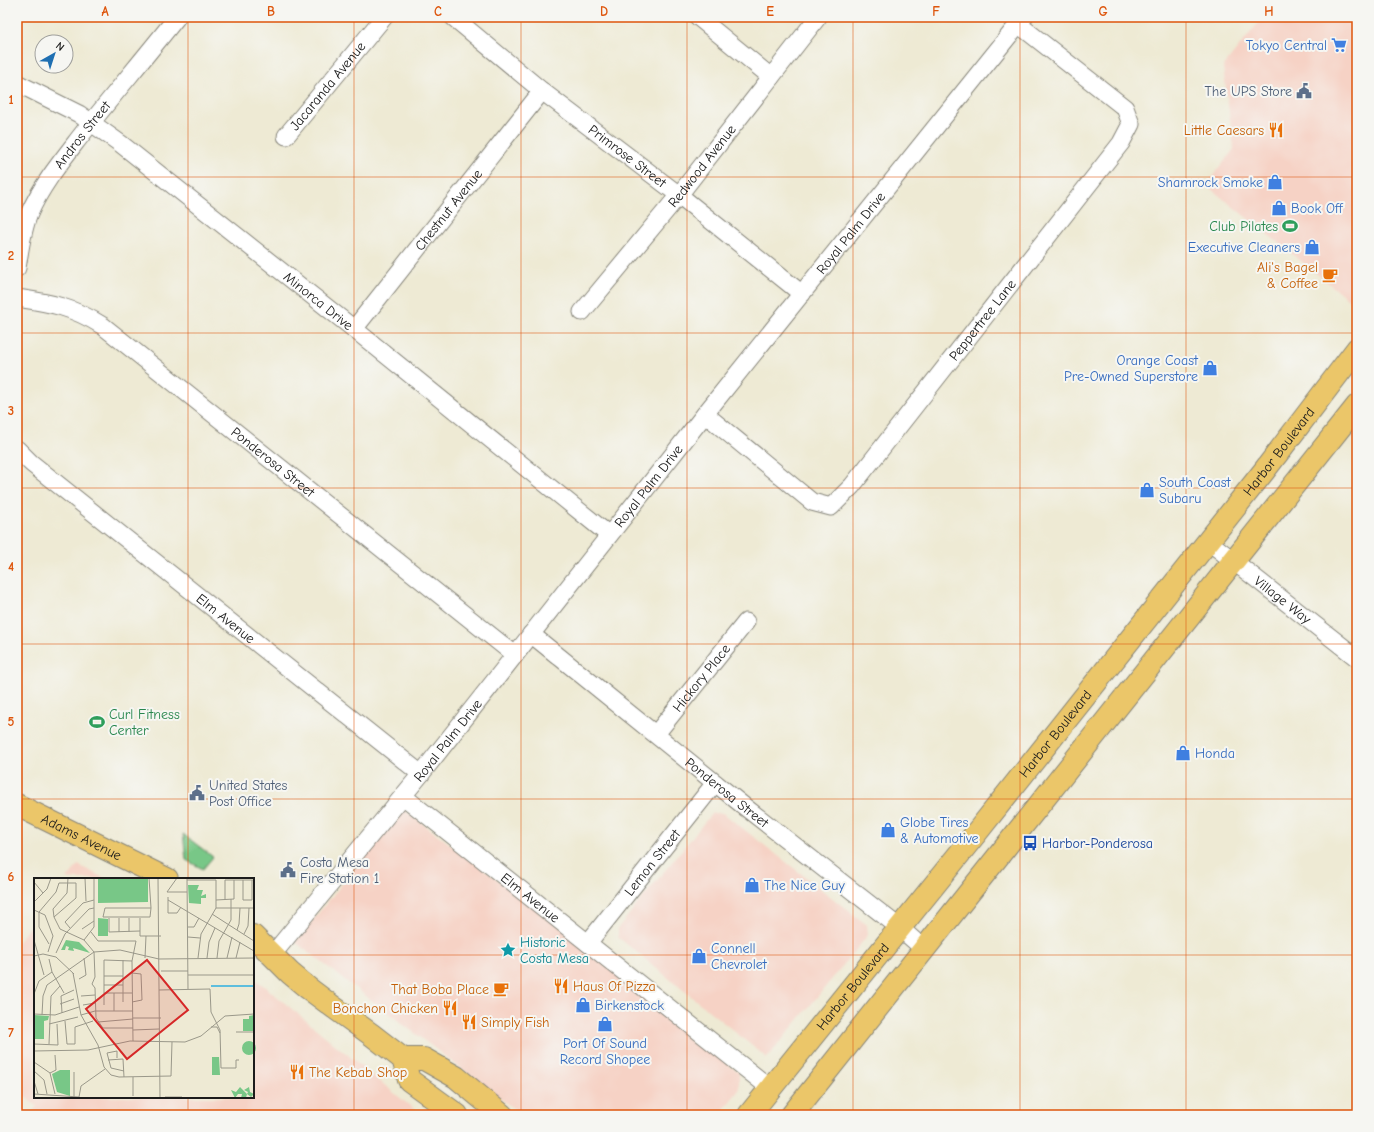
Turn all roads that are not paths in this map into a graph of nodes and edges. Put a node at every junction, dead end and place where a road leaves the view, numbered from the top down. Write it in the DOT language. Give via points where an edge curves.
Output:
graph roads {
  1 [pos="177,17"];
  2 [pos="384,17"];
  3 [pos="453,17"];
  4 [pos="698,17"];
  5 [pos="818,17"];
  6 [pos="1021,20"];
  7 [pos="771,77"];
  8 [pos="17,83"];
  9 [pos="542,91"];
  10 [pos="92,122"];
  11 [pos="286,136"];
  12 [pos="679,195"];
  13 [pos="17,268"];
  14 [pos="802,294"];
  15 [pos="17,298"];
  16 [pos="582,312"];
  17 [pos="354,329"];
  18 [pos="1357,349"];
  19 [pos="1357,406"];
  20 [pos="705,414"];
  21 [pos="17,449"];
  22 [pos="609,535"];
  23 [pos="1208,541"];
  24 [pos="1234,562"];
  25 [pos="746,622"];
  26 [pos="531,634"];
  27 [pos="515,655"];
  28 [pos="1357,658"];
  29 [pos="656,734"];
  30 [pos="421,774"];
  31 [pos="715,783"];
  32 [pos="403,796"];
  33 [pos="17,805"];
  34 [pos="165,878"];
  35 [pos="900,928"];
  36 [pos="254,937"];
  37 [pos="588,943"];
  38 [pos="924,949"];
  39 [pos="273,954"];
  40 [pos="403,1059"];
  41 [pos="770,1088"];
  42 [pos="457,1115"];
  43 [pos="502,1115"];
  44 [pos="749,1115"];
  45 [pos="792,1115"];
  1 -- 10 [label="street, Andros Street"];
  2 -- 11 [label="street, Jacaranda Avenue"];
  3 -- 9 [label="street, Primrose Street"];
  4 -- 7 [label="street"];
  5 -- 7 [label="street, Redwood Avenue"];
  6 -- 14 [label="street, Royal Palm Drive"];
  6 -- 20 [label="street, Peppertree Lane" via="1125,108 1131,124 1121,144 852,486 831,507 812,502"];
  7 -- 12 [label="street, Redwood Avenue"];
  8 -- 10 [label="street, Minorca Drive"];
  9 -- 12 [label="street, Primrose Street"];
  9 -- 17 [label="street, Chestnut Avenue"];
  10 -- 13 [label="street, Andros Street" via="56,168 34,202 24,231"];
  10 -- 17 [label="street, Minorca Drive"];
  12 -- 14 [label="street, Primrose Street"];
  12 -- 16 [label="street, Redwood Avenue"];
  14 -- 20 [label="street, Royal Palm Drive"];
  15 -- 27 [label="street, Ponderosa Street" via="66,307 103,326"];
  17 -- 22 [label="street, Minorca Drive"];
  18 -- 23 [label="main road, Harbor Boulevard"];
  19 -- 24 [label="main road"];
  20 -- 22 [label="street, Royal Palm Drive"];
  21 -- 30 [label="street, Elm Avenue" via="31,463"];
  22 -- 26 [label="street, Royal Palm Drive"];
  23 -- 24 [label="street, Village Way"];
  23 -- 35 [label="main road, Harbor Boulevard"];
  24 -- 28 [label="street, Village Way"];
  24 -- 38 [label="main road"];
  25 -- 29 [label="street, Hickory Place"];
  26 -- 27 [label="street, Royal Palm Drive"];
  26 -- 29 [label="street, Ponderosa Street"];
  27 -- 30 [label="street, Royal Palm Drive"];
  29 -- 31 [label="street, Ponderosa Street"];
  30 -- 32 [label="street, Royal Palm Drive"];
  31 -- 35 [label="street, Ponderosa Street"];
  31 -- 37 [label="street, Lemon Street"];
  32 -- 37 [label="street, Elm Avenue"];
  32 -- 39 [label="street, Royal Palm Drive"];
  33 -- 34 [label="main road, Adams Avenue"];
  35 -- 38 [label="street, Ponderosa Street"];
  35 -- 41 [label="main road, Harbor Boulevard"];
  36 -- 39 [label="main road"];
  37 -- 41 [label="street, Elm Avenue"];
  38 -- 45 [label="main road"];
  39 -- 40 [label="main road" via="290,973"];
  40 -- 42 [label="main road" via="409,1080"];
  40 -- 43 [label="main road" via="424,1059 456,1077"];
  41 -- 44 [label="main road, Harbor Boulevard"];
}
